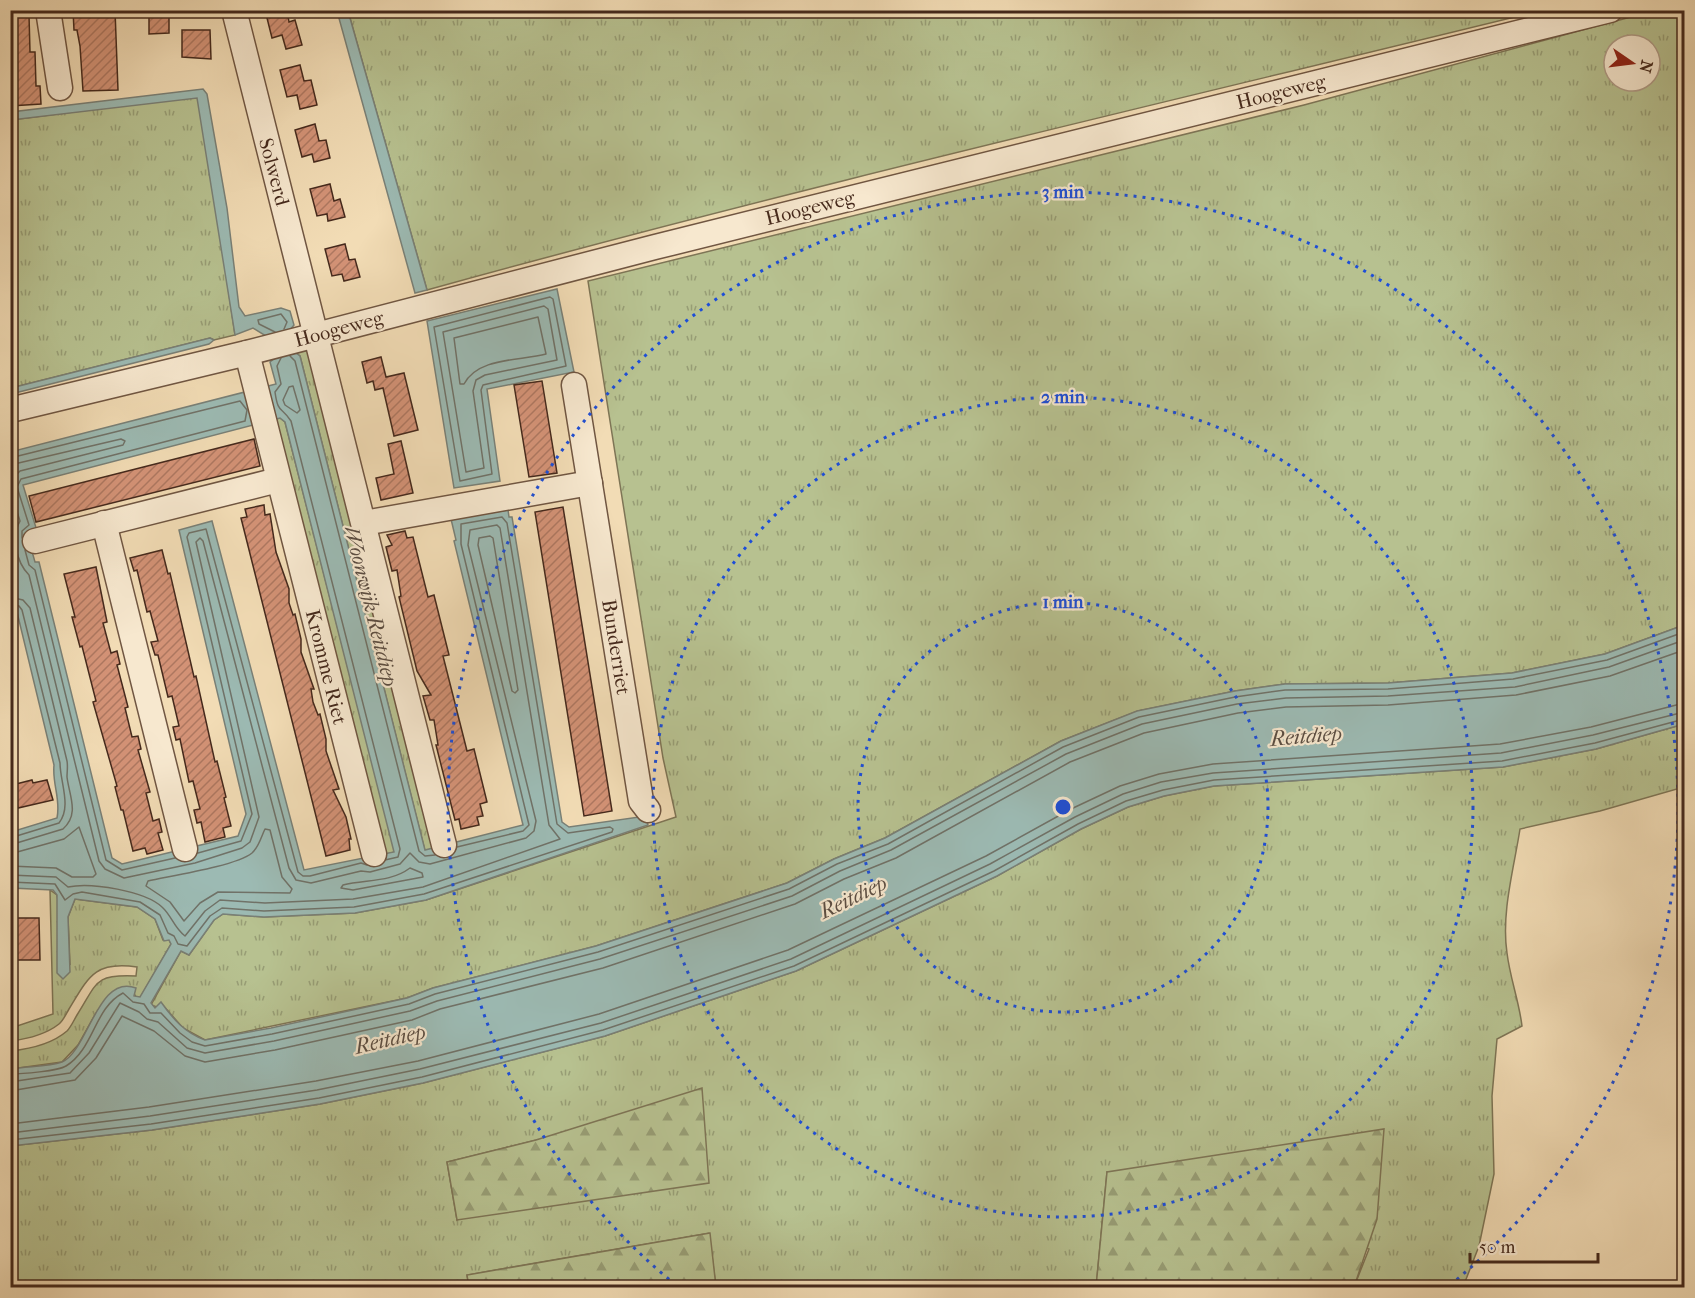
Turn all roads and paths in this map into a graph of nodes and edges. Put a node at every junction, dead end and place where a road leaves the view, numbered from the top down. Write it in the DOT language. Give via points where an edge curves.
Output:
graph roads {
  1 [pos="48,10"];
  2 [pos="234,10"];
  3 [pos="1610,10"];
  4 [pos="60,88"];
  5 [pos="308,337"];
  6 [pos="254,351"];
  7 [pos="574,386"];
  8 [pos="10,410"];
  9 [pos="278,480"];
  10 [pos="590,483"];
  11 [pos="104,523"];
  12 [pos="364,523"];
  13 [pos="35,541"];
  14 [pos="648,810"];
  15 [pos="444,845"];
  16 [pos="185,849"];
  17 [pos="374,854"];
  1 -- 4 [label="street"];
  2 -- 5 [label="street, Solwerd"];
  3 -- 5 [label="street, Hoogeweg"];
  5 -- 6 [label="street, Hoogeweg"];
  5 -- 12 [label="street"];
  6 -- 8 [label="street, Hoogeweg"];
  6 -- 9 [label="street, Kromme Riet" via="255,381"];
  7 -- 10 [label="street, Bunderriet"];
  9 -- 11 [label="street"];
  9 -- 17 [label="street, Kromme Riet"];
  10 -- 12 [label="street"];
  10 -- 14 [label="street, Bunderriet" via="641,801"];
  11 -- 13 [label="street"];
  11 -- 16 [label="street"];
  12 -- 15 [label="street"];
}
